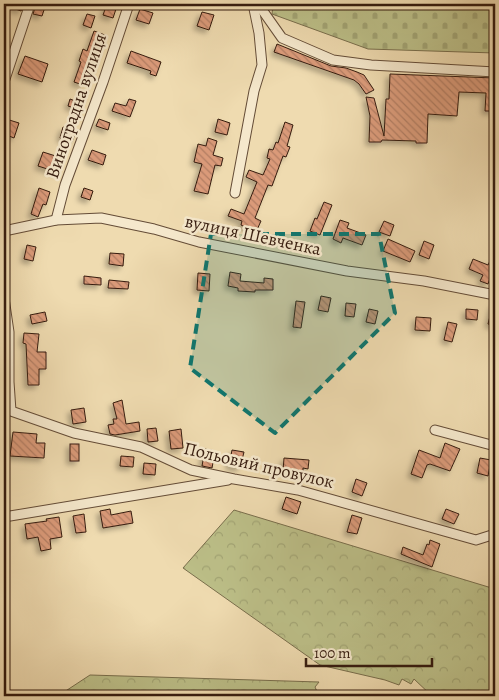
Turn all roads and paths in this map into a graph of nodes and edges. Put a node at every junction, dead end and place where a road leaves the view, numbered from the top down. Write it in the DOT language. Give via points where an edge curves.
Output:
graph roads {
  1 [pos="30,4"];
  2 [pos="128,4"];
  3 [pos="253,4"];
  4 [pos="258,4"];
  5 [pos="495,72"];
  6 [pos="4,82"];
  7 [pos="235,193"];
  8 [pos="56,220"];
  9 [pos="4,231"];
  10 [pos="495,295"];
  11 [pos="4,298"];
  12 [pos="6,386"];
  13 [pos="435,430"];
  14 [pos="495,446"];
  15 [pos="234,479"];
  16 [pos="4,517"];
  17 [pos="495,534"];
  1 -- 6 [label="street"];
  2 -- 8 [label="street, Виноградна вулиця" via="65,185"];
  3 -- 7 [label="street" via="260,33 262,64"];
  4 -- 5 [label="street" via="282,38 333,60"];
  8 -- 9 [label="street, вулиця Шевченка"];
  8 -- 10 [label="street, вулиця Шевченка" via="100,218 199,242 337,269"];
  11 -- 12 [label="street, Польовий провулок" via="9,332"];
  12 -- 15 [label="street, Польовий провулок" via="11,411 74,434 141,448 191,470"];
  13 -- 14 [label="street"];
  15 -- 16 [label="street"];
  15 -- 17 [label="street, Польовий провулок" via="298,490 476,540"];
}
